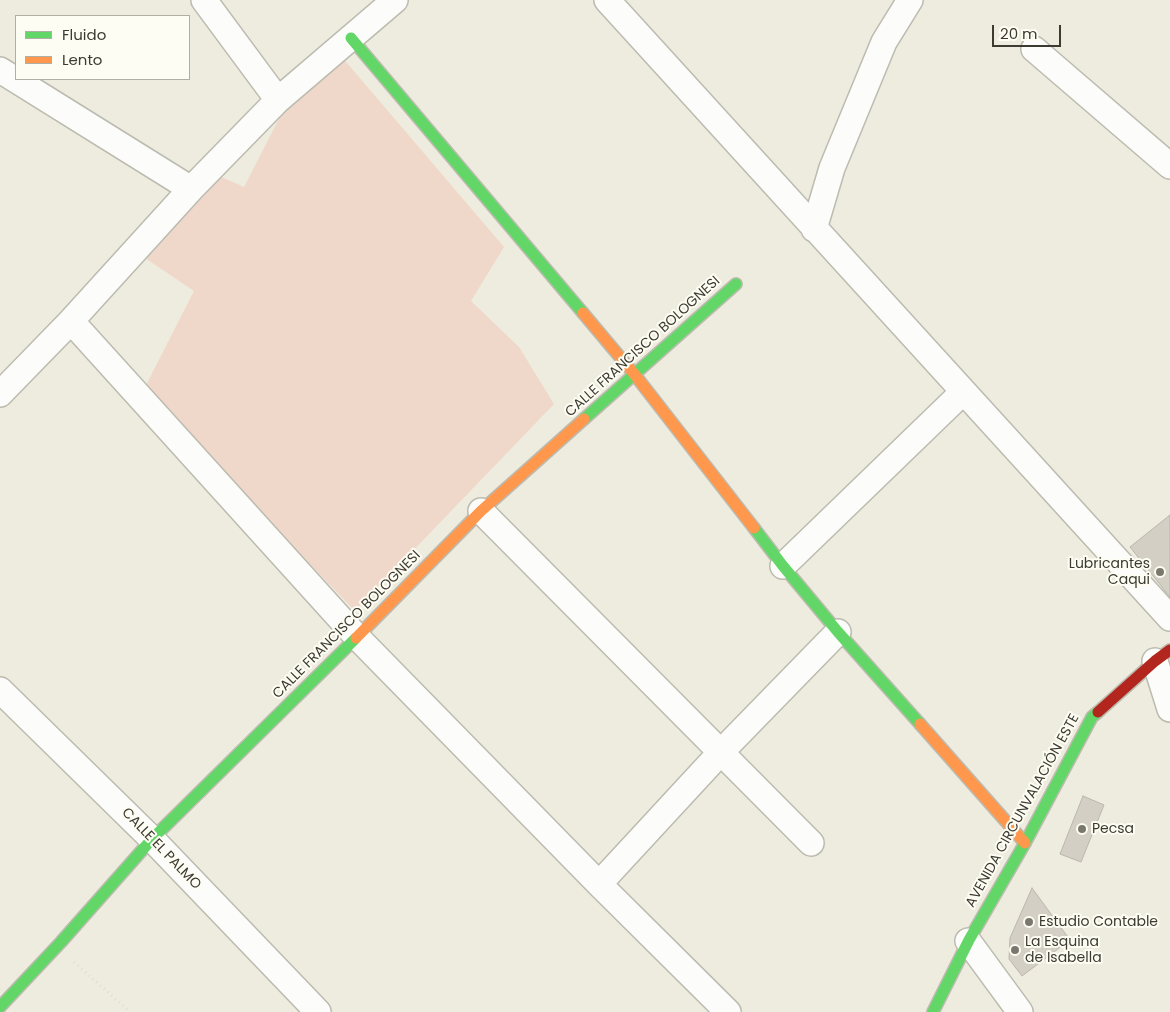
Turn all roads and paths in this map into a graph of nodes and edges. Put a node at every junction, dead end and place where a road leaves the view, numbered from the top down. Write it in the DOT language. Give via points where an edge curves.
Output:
graph roads {
  1 [pos="204,0"];
  2 [pos="395,0"];
  3 [pos="607,0"];
  4 [pos="910,0"];
  5 [pos="351,38"];
  6 [pos="1034,49"];
  7 [pos="0,70"];
  8 [pos="15,79"];
  9 [pos="16,80"];
  10 [pos="278,100"];
  11 [pos="1170,166"];
  12 [pos="191,190"];
  13 [pos="814,228"];
  14 [pos="736,284"];
  15 [pos="71,321"];
  16 [pos="635,375"];
  17 [pos="963,392"];
  18 [pos="0,394"];
  19 [pos="481,511"];
  20 [pos="783,566"];
  21 [pos="1170,618"];
  22 [pos="838,632"];
  23 [pos="357,637"];
  24 [pos="1162,656"];
  25 [pos="0,690"];
  26 [pos="1170,709"];
  27 [pos="721,752"];
  28 [pos="152,839"];
  29 [pos="811,843"];
  30 [pos="1025,843"];
  31 [pos="600,884"];
  32 [pos="968,941"];
  33 [pos="57,946"];
  34 [pos="0,1007"];
  35 [pos="130,1012"];
  36 [pos="318,1012"];
  37 [pos="728,1012"];
  38 [pos="933,1012"];
  39 [pos="1020,1012"];
  1 -- 10 [label="street"];
  2 -- 5 [label="street"];
  3 -- 13 [label="street"];
  4 -- 13 [label="street" via="884,42 832,168"];
  5 -- 10 [label="street"];
  5 -- 16 [label="street"];
  6 -- 11 [label="street"];
  7 -- 8 [label="street"];
  9 -- 12 [label="street"];
  10 -- 12 [label="street"];
  12 -- 15 [label="street"];
  13 -- 17 [label="street"];
  14 -- 16 [label="street, CALLE FRANCISCO BOLOGNESI"];
  15 -- 18 [label="street"];
  15 -- 23 [label="street"];
  16 -- 19 [label="street, CALLE FRANCISCO BOLOGNESI"];
  16 -- 20 [label="street"];
  17 -- 20 [label="street"];
  17 -- 21 [label="street"];
  19 -- 23 [label="street, CALLE FRANCISCO BOLOGNESI"];
  19 -- 27 [label="street"];
  20 -- 22 [label="street"];
  22 -- 27 [label="street"];
  22 -- 30 [label="street"];
  23 -- 28 [label="street, CALLE FRANCISCO BOLOGNESI"];
  23 -- 31 [label="street"];
  24 -- 26 [label="street"];
  24 -- 30 [label="street, AVENIDA CIRCUNVALACIÓN ESTE" via="1092,717"];
  25 -- 28 [label="street, CALLE EL PALMO"];
  27 -- 29 [label="street"];
  27 -- 31 [label="street"];
  28 -- 33 [label="street, CALLE FRANCISCO BOLOGNESI"];
  28 -- 36 [label="street, CALLE EL PALMO"];
  30 -- 32 [label="street, AVENIDA CIRCUNVALACIÓN ESTE"];
  31 -- 37 [label="street"];
  32 -- 38 [label="street, AVENIDA CIRCUNVALACIÓN ESTE"];
  32 -- 39 [label="street"];
  33 -- 34 [label="street, CALLE FRANCISCO BOLOGNESI"];
  33 -- 35 [label="path"];
}
